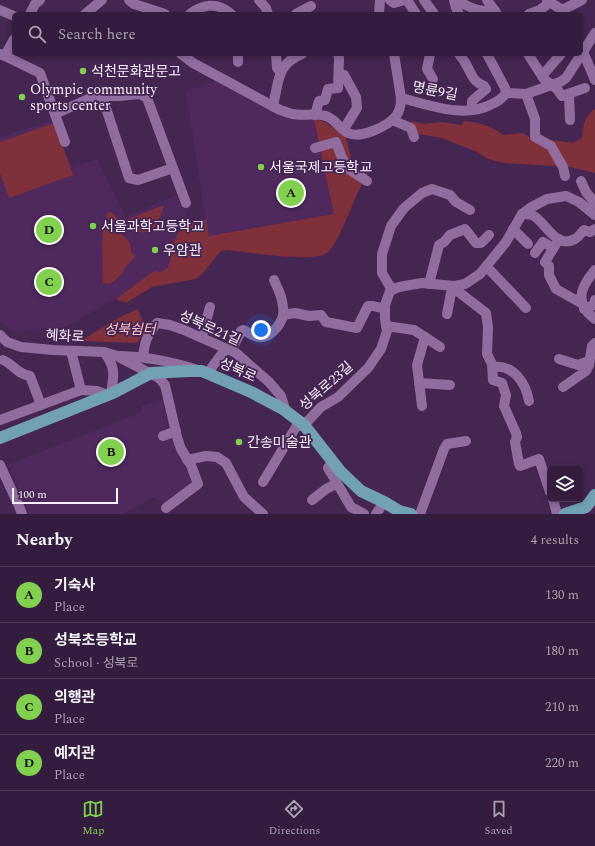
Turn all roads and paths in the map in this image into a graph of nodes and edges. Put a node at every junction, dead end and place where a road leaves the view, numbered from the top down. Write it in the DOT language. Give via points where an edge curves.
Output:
graph roads {
  1 [pos="40,0"];
  2 [pos="102,0"];
  3 [pos="129,0"];
  4 [pos="380,0"];
  5 [pos="390,0"];
  6 [pos="406,0"];
  7 [pos="424,0"];
  8 [pos="456,0"];
  9 [pos="487,0"];
  10 [pos="582,0"];
  11 [pos="549,1"];
  12 [pos="148,7"];
  13 [pos="311,7"];
  14 [pos="0,10"];
  15 [pos="31,12"];
  16 [pos="88,12"];
  17 [pos="160,12"];
  18 [pos="194,12"];
  19 [pos="228,12"];
  20 [pos="300,12"];
  21 [pos="379,12"];
  22 [pos="415,12"];
  23 [pos="433,12"];
  24 [pos="452,12"];
  25 [pos="458,12"];
  26 [pos="496,12"];
  27 [pos="534,12"];
  28 [pos="12,15"];
  29 [pos="595,33"];
  30 [pos="12,42"];
  31 [pos="583,52"];
  32 [pos="2,55"];
  33 [pos="183,56"];
  34 [pos="276,56"];
  35 [pos="297,56"];
  36 [pos="338,56"];
  37 [pos="394,56"];
  38 [pos="430,56"];
  39 [pos="460,56"];
  40 [pos="488,56"];
  41 [pos="529,56"];
  42 [pos="559,56"];
  43 [pos="580,56"];
  44 [pos="281,72"];
  45 [pos="339,74"];
  46 [pos="542,76"];
  47 [pos="433,79"];
  48 [pos="595,80"];
  49 [pos="550,84"];
  50 [pos="586,88"];
  51 [pos="506,93"];
  52 [pos="526,94"];
  53 [pos="569,94"];
  54 [pos="104,95"];
  55 [pos="401,98"];
  56 [pos="273,105"];
  57 [pos="472,109"];
  58 [pos="55,114"];
  59 [pos="315,115"];
  60 [pos="392,120"];
  61 [pos="570,120"];
  62 [pos="344,129"];
  63 [pos="414,137"];
  64 [pos="65,142"];
  65 [pos="315,148"];
  66 [pos="173,168"];
  67 [pos="565,176"];
  68 [pos="367,181"];
  69 [pos="581,181"];
  70 [pos="595,202"];
  71 [pos="186,203"];
  72 [pos="470,210"];
  73 [pos="522,214"];
  74 [pos="595,215"];
  75 [pos="513,229"];
  76 [pos="595,230"];
  77 [pos="489,235"];
  78 [pos="559,239"];
  79 [pos="528,244"];
  80 [pos="553,248"];
  81 [pos="535,253"];
  82 [pos="486,266"];
  83 [pos="595,270"];
  84 [pos="274,280"];
  85 [pos="429,284"];
  86 [pos="454,286"];
  87 [pos="394,289"];
  88 [pos="595,300"];
  89 [pos="583,306"];
  90 [pos="210,307"];
  91 [pos="526,308"];
  92 [pos="385,309"];
  93 [pos="448,314"];
  94 [pos="283,315"];
  95 [pos="595,319"];
  96 [pos="386,326"];
  97 [pos="0,335"];
  98 [pos="202,336"];
  99 [pos="425,337"];
  100 [pos="595,343"];
  101 [pos="440,347"];
  102 [pos="229,349"];
  103 [pos="71,351"];
  104 [pos="104,352"];
  105 [pos="117,356"];
  106 [pos="143,356"];
  107 [pos="559,359"];
  108 [pos="3,360"];
  109 [pos="589,361"];
  110 [pos="493,367"];
  111 [pos="206,372"];
  112 [pos="151,374"];
  113 [pos="419,382"];
  114 [pos="450,385"];
  115 [pos="563,387"];
  116 [pos="81,390"];
  117 [pos="109,394"];
  118 [pos="529,401"];
  119 [pos="41,405"];
  120 [pos="422,406"];
  121 [pos="286,412"];
  122 [pos="0,420"];
  123 [pos="304,425"];
  124 [pos="176,431"];
  125 [pos="163,436"];
  126 [pos="0,438"];
  127 [pos="466,441"];
  128 [pos="187,460"];
  129 [pos="333,461"];
  130 [pos="0,465"];
  131 [pos="263,482"];
  132 [pos="547,482"];
  133 [pos="336,484"];
  134 [pos="312,500"];
  135 [pos="594,500"];
  136 [pos="384,502"];
  137 [pos="554,502"];
  138 [pos="166,508"];
  139 [pos="22,514"];
  140 [pos="264,514"];
  141 [pos="364,514"];
  142 [pos="376,514"];
  143 [pos="411,514"];
  144 [pos="420,514"];
  145 [pos="557,514"];
  146 [pos="565,514"];
  1 -- 15 [label="street"];
  2 -- 16 [label="street"];
  3 -- 12 [label="street" via="134,4"];
  4 -- 21 [label="street"];
  5 -- 6 [label="street" via="394,3"];
  6 -- 22 [label="street"];
  7 -- 23 [label="street"];
  8 -- 24 [label="street"];
  8 -- 25 [label="street"];
  8 -- 26 [label="street" via="473,9"];
  9 -- 26 [label="street"];
  10 -- 11 [label="street" via="562,10"];
  11 -- 27 [label="street"];
  12 -- 17 [label="street"];
  13 -- 20 [label="street"];
  14 -- 28 [label="street"];
  18 -- 19 [label="street" via="206,5 217,6"];
  29 -- 31 [label="street"];
  30 -- 32 [label="street"];
  31 -- 48 [label="street"];
  32 -- 58 [label="street" via="40,73"];
  33 -- 56 [label="street" via="193,64"];
  34 -- 44 [label="street" via="277,68"];
  35 -- 44 [label="street"];
  36 -- 45 [label="street"];
  37 -- 55 [label="street, 명륜9길"];
  38 -- 47 [label="street" via="427,69"];
  39 -- 57 [label="street" via="477,83 486,89 472,101"];
  40 -- 51 [label="street"];
  41 -- 46 [label="street"];
  42 -- 46 [label="street"];
  43 -- 49 [label="street" via="566,78"];
  44 -- 56 [label="street"];
  45 -- 59 [label="street" via="338,88 328,89 325,100 319,101"];
  45 -- 62 [label="street" via="344,75 356,97 357,108"];
  46 -- 49 [label="street"];
  49 -- 52 [label="street"];
  49 -- 53 [label="street" via="562,96"];
  50 -- 53 [label="street"];
  51 -- 52 [label="street"];
  51 -- 57 [label="street, 명륜9길" via="503,98 487,106"];
  52 -- 67 [label="street" via="535,119 535,137 551,146"];
  53 -- 61 [label="street"];
  54 -- 58 [label="street" via="94,96"];
  54 -- 66 [label="street" via="140,94 147,98"];
  54 -- 66 [label="street" via="104,102 129,178 138,180"];
  55 -- 57 [label="street, 명륜9길" via="451,110"];
  55 -- 60 [label="street" via="397,115"];
  56 -- 59 [label="street" via="292,114"];
  58 -- 64 [label="street"];
  59 -- 62 [label="street" via="330,117"];
  60 -- 62 [label="street" via="375,130 361,134 349,133"];
  60 -- 63 [label="street" via="411,128"];
  65 -- 68 [label="street" via="336,142 350,170"];
  66 -- 71 [label="street"];
  69 -- 70 [label="street"];
  72 -- 87 [label="street" via="450,196 432,189 422,193 404,208 391,226 382,254 382,273"];
  73 -- 74 [label="street" via="547,199 566,196 579,202"];
  73 -- 75 [label="street"];
  73 -- 78 [label="street" via="532,215"];
  75 -- 79 [label="street"];
  75 -- 82 [label="street" via="506,242"];
  76 -- 78 [label="street" via="584,230 569,241"];
  77 -- 85 [label="street" via="481,244 476,244 465,229 450,235 439,245"];
  78 -- 80 [label="street"];
  80 -- 81 [label="street" via="543,242"];
  80 -- 89 [label="street" via="545,262 550,266 549,275 556,289"];
  82 -- 86 [label="street" via="480,274 465,284"];
  82 -- 91 [label="street"];
  83 -- 89 [label="street" via="586,281"];
  84 -- 94 [label="street" via="282,298"];
  85 -- 86 [label="street"];
  85 -- 87 [label="street"];
  86 -- 93 [label="street"];
  86 -- 110 [label="street" via="486,313 487,354"];
  87 -- 92 [label="street, 성북로23길" via="390,291"];
  88 -- 89 [label="street" via="594,305"];
  89 -- 95 [label="street" via="586,313"];
  90 -- 98 [label="street"];
  92 -- 94 [label="street" via="368,306 357,328 326,322 321,315 310,316 295,312"];
  92 -- 96 [label="street, 성북로23길"];
  94 -- 102 [label="street" via="270,334 258,337 243,330"];
  96 -- 99 [label="street" via="414,330"];
  96 -- 123 [label="street, 성북로23길" via="381,349 368,368 338,397 321,407"];
  97 -- 103 [label="street, 혜화로" via="7,342 21,347"];
  98 -- 102 [label="street, 성북로21길"];
  98 -- 106 [label="street, 성북로21길" via="157,323 149,334"];
  99 -- 101 [label="street"];
  99 -- 113 [label="street" via="417,365"];
  100 -- 109 [label="street"];
  102 -- 111 [label="street" via="224,351"];
  102 -- 121 [label="street, 성북로21길" via="246,360 269,382 281,396"];
  103 -- 104 [label="street, 혜화로"];
  103 -- 116 [label="street"];
  104 -- 105 [label="street, 혜화로"];
  104 -- 117 [label="street" via="112,363 114,376"];
  105 -- 106 [label="street"];
  105 -- 112 [label="street, 혜화로"];
  106 -- 111 [label="street"];
  107 -- 109 [label="street" via="578,365"];
  108 -- 119 [label="street" via="21,374 30,376"];
  109 -- 115 [label="street" via="586,371"];
  110 -- 118 [label="street" via="511,370 527,391"];
  110 -- 132 [label="street" via="493,380 502,383 506,395 504,406 516,433 519,464 520,466 540,459"];
  111 -- 112 [label="main road, 성북로"];
  111 -- 121 [label="main road, 성북로" via="252,392"];
  112 -- 117 [label="main road, 성북로"];
  112 -- 124 [label="street" via="165,385"];
  113 -- 114 [label="street"];
  113 -- 120 [label="street"];
  116 -- 117 [label="street"];
  116 -- 119 [label="street"];
  117 -- 126 [label="main road, 성북로"];
  119 -- 122 [label="street"];
  121 -- 123 [label="main road, 성북로"];
  123 -- 129 [label="main road, 성북로"];
  123 -- 131 [label="street" via="296,427"];
  124 -- 125 [label="street"];
  124 -- 128 [label="street"];
  127 -- 144 [label="street" via="447,444"];
  128 -- 138 [label="street" via="198,484"];
  128 -- 140 [label="street" via="206,456 216,457 226,463 244,497"];
  129 -- 133 [label="street" via="328,468"];
  129 -- 136 [label="main road, 성북로" via="361,491"];
  130 -- 139 [label="street"];
  133 -- 134 [label="street"];
  133 -- 141 [label="street" via="351,507"];
  135 -- 146 [label="main road" via="586,507"];
  136 -- 142 [label="street"];
  136 -- 143 [label="main road, 성북로" via="398,511"];
  137 -- 145 [label="street"];
}
